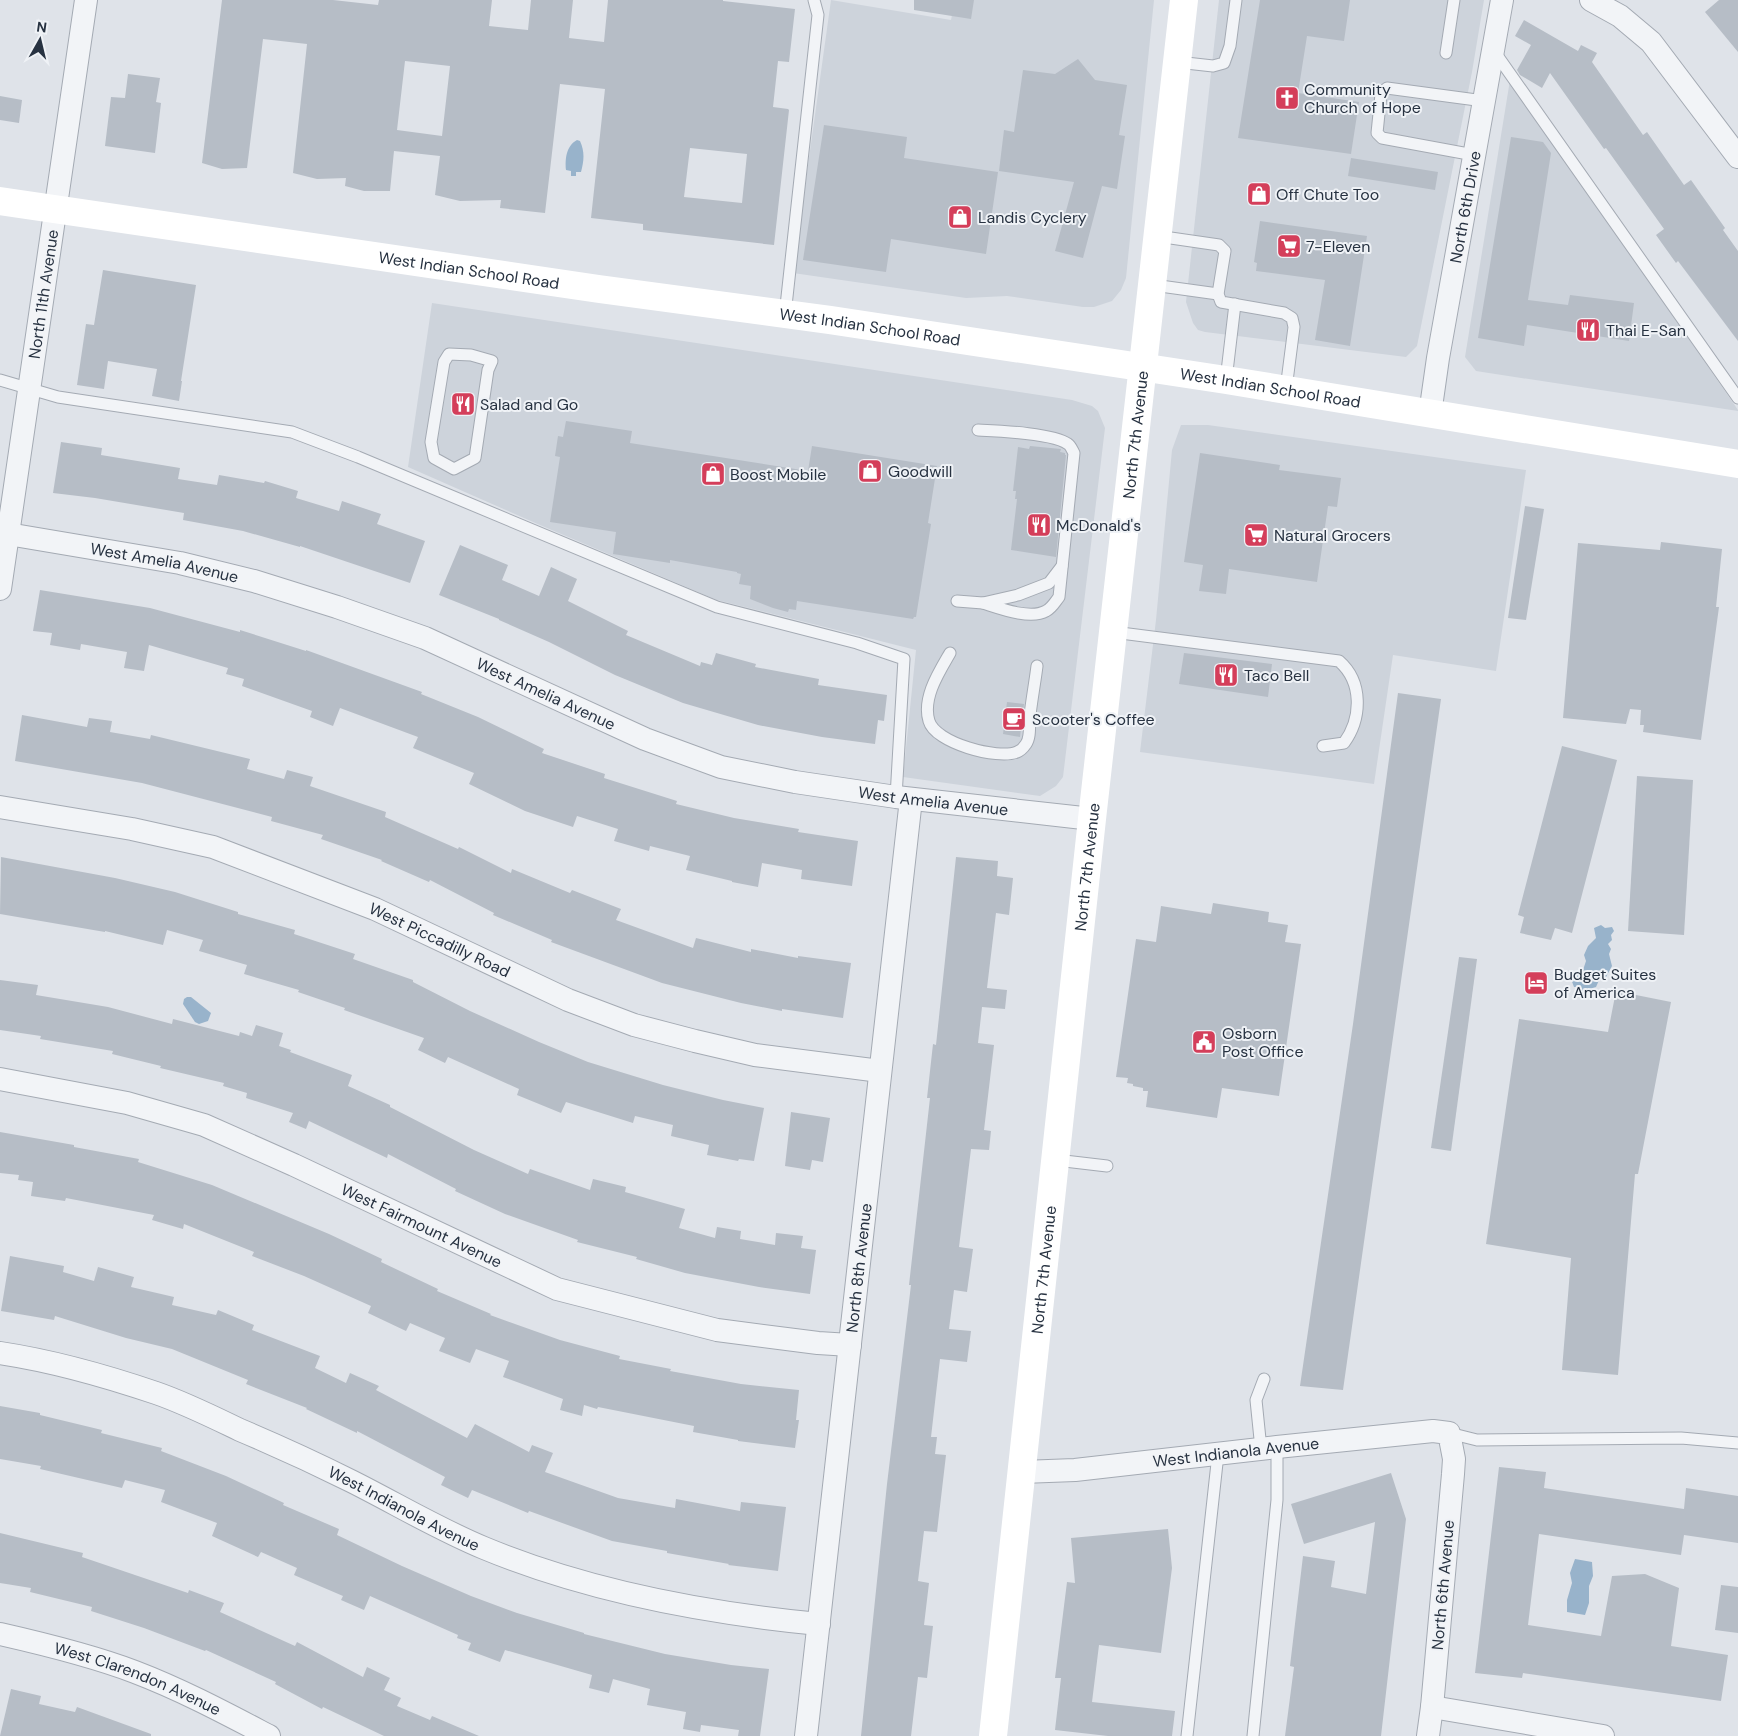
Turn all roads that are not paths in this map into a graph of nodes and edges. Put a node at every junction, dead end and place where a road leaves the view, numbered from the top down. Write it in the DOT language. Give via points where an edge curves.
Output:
graph roads {
  1 [pos="86,0"];
  2 [pos="814,0"];
  3 [pos="1184,0"];
  4 [pos="1236,0"];
  5 [pos="1454,0"];
  6 [pos="1502,0"];
  7 [pos="1591,0"];
  8 [pos="1494,51"];
  9 [pos="1446,53"];
  10 [pos="1176,62"];
  11 [pos="1484,101"];
  12 [pos="1474,155"];
  13 [pos="1738,157"];
  14 [pos="0,201"];
  15 [pos="55,209"];
  16 [pos="1157,236"];
  17 [pos="1153,285"];
  18 [pos="1218,294"];
  19 [pos="1235,304"];
  20 [pos="785,315"];
  21 [pos="492,361"];
  22 [pos="1142,368"];
  23 [pos="0,380"];
  24 [pos="1226,380"];
  25 [pos="29,388"];
  26 [pos="1286,389"];
  27 [pos="1738,398"];
  28 [pos="1430,414"];
  29 [pos="978,430"];
  30 [pos="1738,464"];
  31 [pos="8,534"];
  32 [pos="1063,564"];
  33 [pos="0,589"];
  34 [pos="957,601"];
  35 [pos="983,603"];
  36 [pos="1113,632"];
  37 [pos="950,653"];
  38 [pos="1037,666"];
  39 [pos="1323,746"];
  40 [pos="904,798"];
  41 [pos="0,807"];
  42 [pos="1092,819"];
  43 [pos="880,1071"];
  44 [pos="0,1079"];
  45 [pos="1056,1160"];
  46 [pos="1107,1166"];
  47 [pos="850,1344"];
  48 [pos="0,1353"];
  49 [pos="1264,1379"];
  50 [pos="1449,1433"];
  51 [pos="1738,1443"];
  52 [pos="1269,1448"];
  53 [pos="1218,1454"];
  54 [pos="1022,1472"];
  55 [pos="819,1624"];
  56 [pos="0,1634"];
  57 [pos="1432,1707"];
  58 [pos="269,1736"];
  59 [pos="806,1736"];
  60 [pos="993,1736"];
  61 [pos="1187,1736"];
  62 [pos="1253,1736"];
  63 [pos="1428,1736"];
  64 [pos="1603,1736"];
  1 -- 15 [label="street, North 11th Avenue"];
  2 -- 20 [label="lane" via="818,15"];
  3 -- 10 [label="main road, North 7th Avenue"];
  4 -- 10 [label="lane" via="1230,46 1224,63 1214,66"];
  5 -- 9 [label="lane"];
  6 -- 8 [label="street, North 6th Drive"];
  7 -- 13 [label="street" via="1620,16 1651,42"];
  8 -- 11 [label="street, North 6th Drive"];
  8 -- 27 [label="lane"];
  10 -- 16 [label="main road, North 7th Avenue"];
  11 -- 12 [label="street, North 6th Drive"];
  11 -- 12 [label="lane" via="1387,88 1382,94 1377,133 1382,138"];
  12 -- 28 [label="street, North 6th Drive"];
  14 -- 15 [label="main road, West Indian School Road"];
  15 -- 20 [label="main road, West Indian School Road"];
  15 -- 25 [label="street, North 11th Avenue"];
  16 -- 17 [label="main road, North 7th Avenue"];
  16 -- 18 [label="lane" via="1219,244 1225,251"];
  17 -- 18 [label="lane"];
  17 -- 22 [label="main road, North 7th Avenue"];
  18 -- 19 [label="lane" via="1221,302"];
  19 -- 24 [label="lane"];
  19 -- 26 [label="lane" via="1284,313 1292,318 1294,327"];
  20 -- 22 [label="main road, West Indian School Road"];
  21 -- 21 [label="lane" via="472,355 449,354 444,362 431,442 434,458 454,470 475,458"];
  22 -- 24 [label="main road, West Indian School Road"];
  22 -- 36 [label="main road, North 7th Avenue"];
  23 -- 25 [label="lane"];
  24 -- 26 [label="main road, West Indian School Road"];
  25 -- 31 [label="street, North 11th Avenue"];
  25 -- 40 [label="lane" via="58,397 292,432 717,607 857,643 904,660"];
  26 -- 28 [label="main road, West Indian School Road"];
  28 -- 30 [label="main road, West Indian School Road"];
  29 -- 32 [label="lane" via="1032,434 1060,440 1070,446 1074,453"];
  31 -- 33 [label="street, North 11th Avenue"];
  31 -- 40 [label="street, West Amelia Avenue" via="180,563 254,581 425,638 646,739 721,767"];
  32 -- 35 [label="lane" via="1049,583"];
  32 -- 35 [label="lane" via="1059,596 1044,612 1028,614"];
  34 -- 35 [label="lane"];
  36 -- 39 [label="lane" via="1339,662 1346,667 1356,685 1357,706 1352,728 1344,743"];
  36 -- 42 [label="main road, North 7th Avenue"];
  37 -- 38 [label="lane" via="929,698 929,722 941,736 954,743 987,752 1017,752 1025,746 1029,739"];
  40 -- 42 [label="street, West Amelia Avenue"];
  40 -- 43 [label="street, North 8th Avenue"];
  41 -- 43 [label="street, West Piccadilly Road" via="132,829 213,847 375,909 568,1000 634,1025 755,1055"];
  42 -- 45 [label="main road, North 7th Avenue"];
  43 -- 47 [label="street, North 8th Avenue"];
  44 -- 47 [label="street, West Fairmount Avenue" via="127,1103 204,1125 557,1289 717,1330"];
  45 -- 46 [label="lane"];
  45 -- 54 [label="main road, North 7th Avenue"];
  47 -- 55 [label="street, North 8th Avenue"];
  48 -- 55 [label="street, West Indianola Avenue" via="69,1368 158,1394 321,1466 484,1548 535,1566 649,1598 718,1612"];
  49 -- 52 [label="lane" via="1256,1400"];
  50 -- 51 [label="lane" via="1478,1440 1681,1438"];
  50 -- 52 [label="street, West Indianola Avenue" via="1433,1431"];
  50 -- 57 [label="street, North 6th Avenue" via="1454,1459"];
  52 -- 53 [label="street, West Indianola Avenue"];
  52 -- 62 [label="lane" via="1277,1500"];
  53 -- 54 [label="street, West Indianola Avenue"];
  53 -- 61 [label="lane"];
  54 -- 60 [label="main road, North 7th Avenue"];
  55 -- 59 [label="street, North 8th Avenue"];
  56 -- 58 [label="street, West Clarendon Avenue" via="41,1643 134,1672 203,1701"];
  57 -- 63 [label="street, North 6th Avenue"];
  57 -- 64 [label="street"];
}
